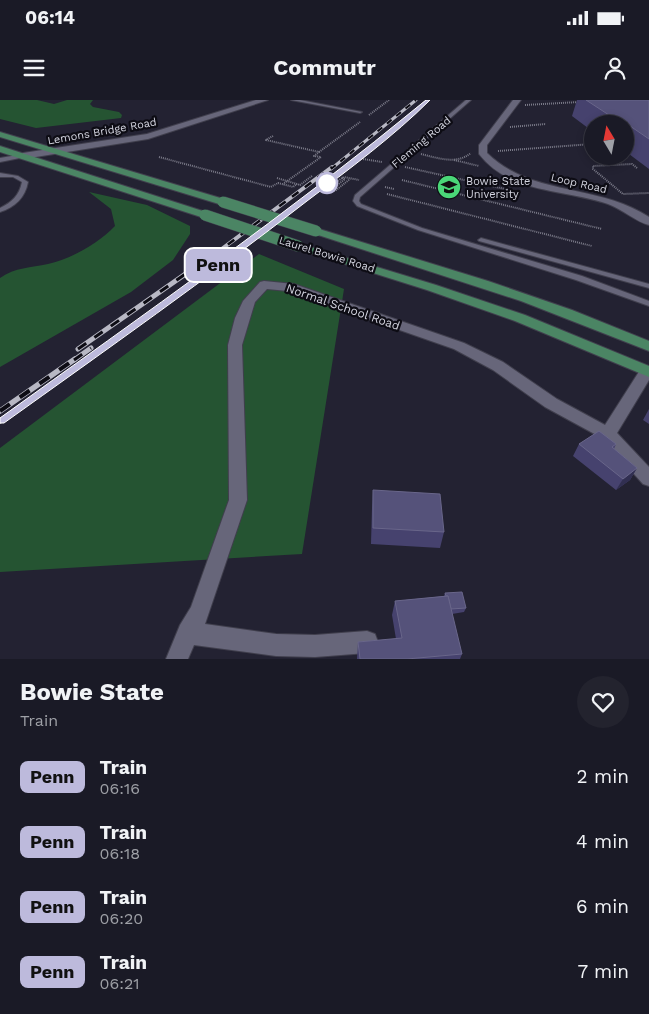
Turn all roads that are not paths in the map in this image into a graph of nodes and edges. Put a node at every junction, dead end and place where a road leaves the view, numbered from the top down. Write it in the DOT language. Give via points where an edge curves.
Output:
graph roads {
  1 [pos="264,100"];
  2 [pos="294,100"];
  3 [pos="469,100"];
  4 [pos="521,103"];
  5 [pos="360,112"];
  6 [pos="0,134"];
  7 [pos="0,149"];
  8 [pos="56,152"];
  9 [pos="23,156"];
  10 [pos="0,160"];
  11 [pos="0,175"];
  12 [pos="0,210"];
  13 [pos="649,222"];
  14 [pos="481,240"];
  15 [pos="649,286"];
  16 [pos="649,304"];
  17 [pos="649,346"];
  18 [pos="648,371"];
  19 [pos="608,434"];
  20 [pos="649,479"];
  21 [pos="188,633"];
  22 [pos="367,642"];
  23 [pos="177,659"];
  1 -- 8 [label="street, Lemons Bridge Road" via="164,132"];
  2 -- 5 [label="lane"];
  3 -- 16 [label="lane, Fleming Road" via="357,196 356,201 365,208 420,229 579,278"];
  4 -- 13 [label="street, Loop Road" via="483,145 483,154 494,165 533,183 613,203"];
  6 -- 8 [label="main road, Laurel Bowie Road"];
  7 -- 9 [label="main road, Laurel Bowie Road"];
  8 -- 9 [label="street, Lemons Bridge Road"];
  8 -- 17 [label="main road, Laurel Bowie Road, bridge" via="490,285"];
  9 -- 10 [label="lane, Lemons Bridge Road"];
  9 -- 18 [label="main road, Laurel Bowie Road, bridge" via="473,301"];
  11 -- 12 [label="lane" via="20,177 25,182 22,195 15,204"];
  14 -- 15 [label="lane"];
  18 -- 19 [label="street"];
  19 -- 20 [label="street, Normal School Road"];
  19 -- 21 [label="street, Normal School Road" via="551,403 498,366 459,346 290,287 264,285 249,301 235,346 238,500 200,613"];
  21 -- 22 [label="street" via="276,645"];
  21 -- 23 [label="street, Normal School Road"];
}
